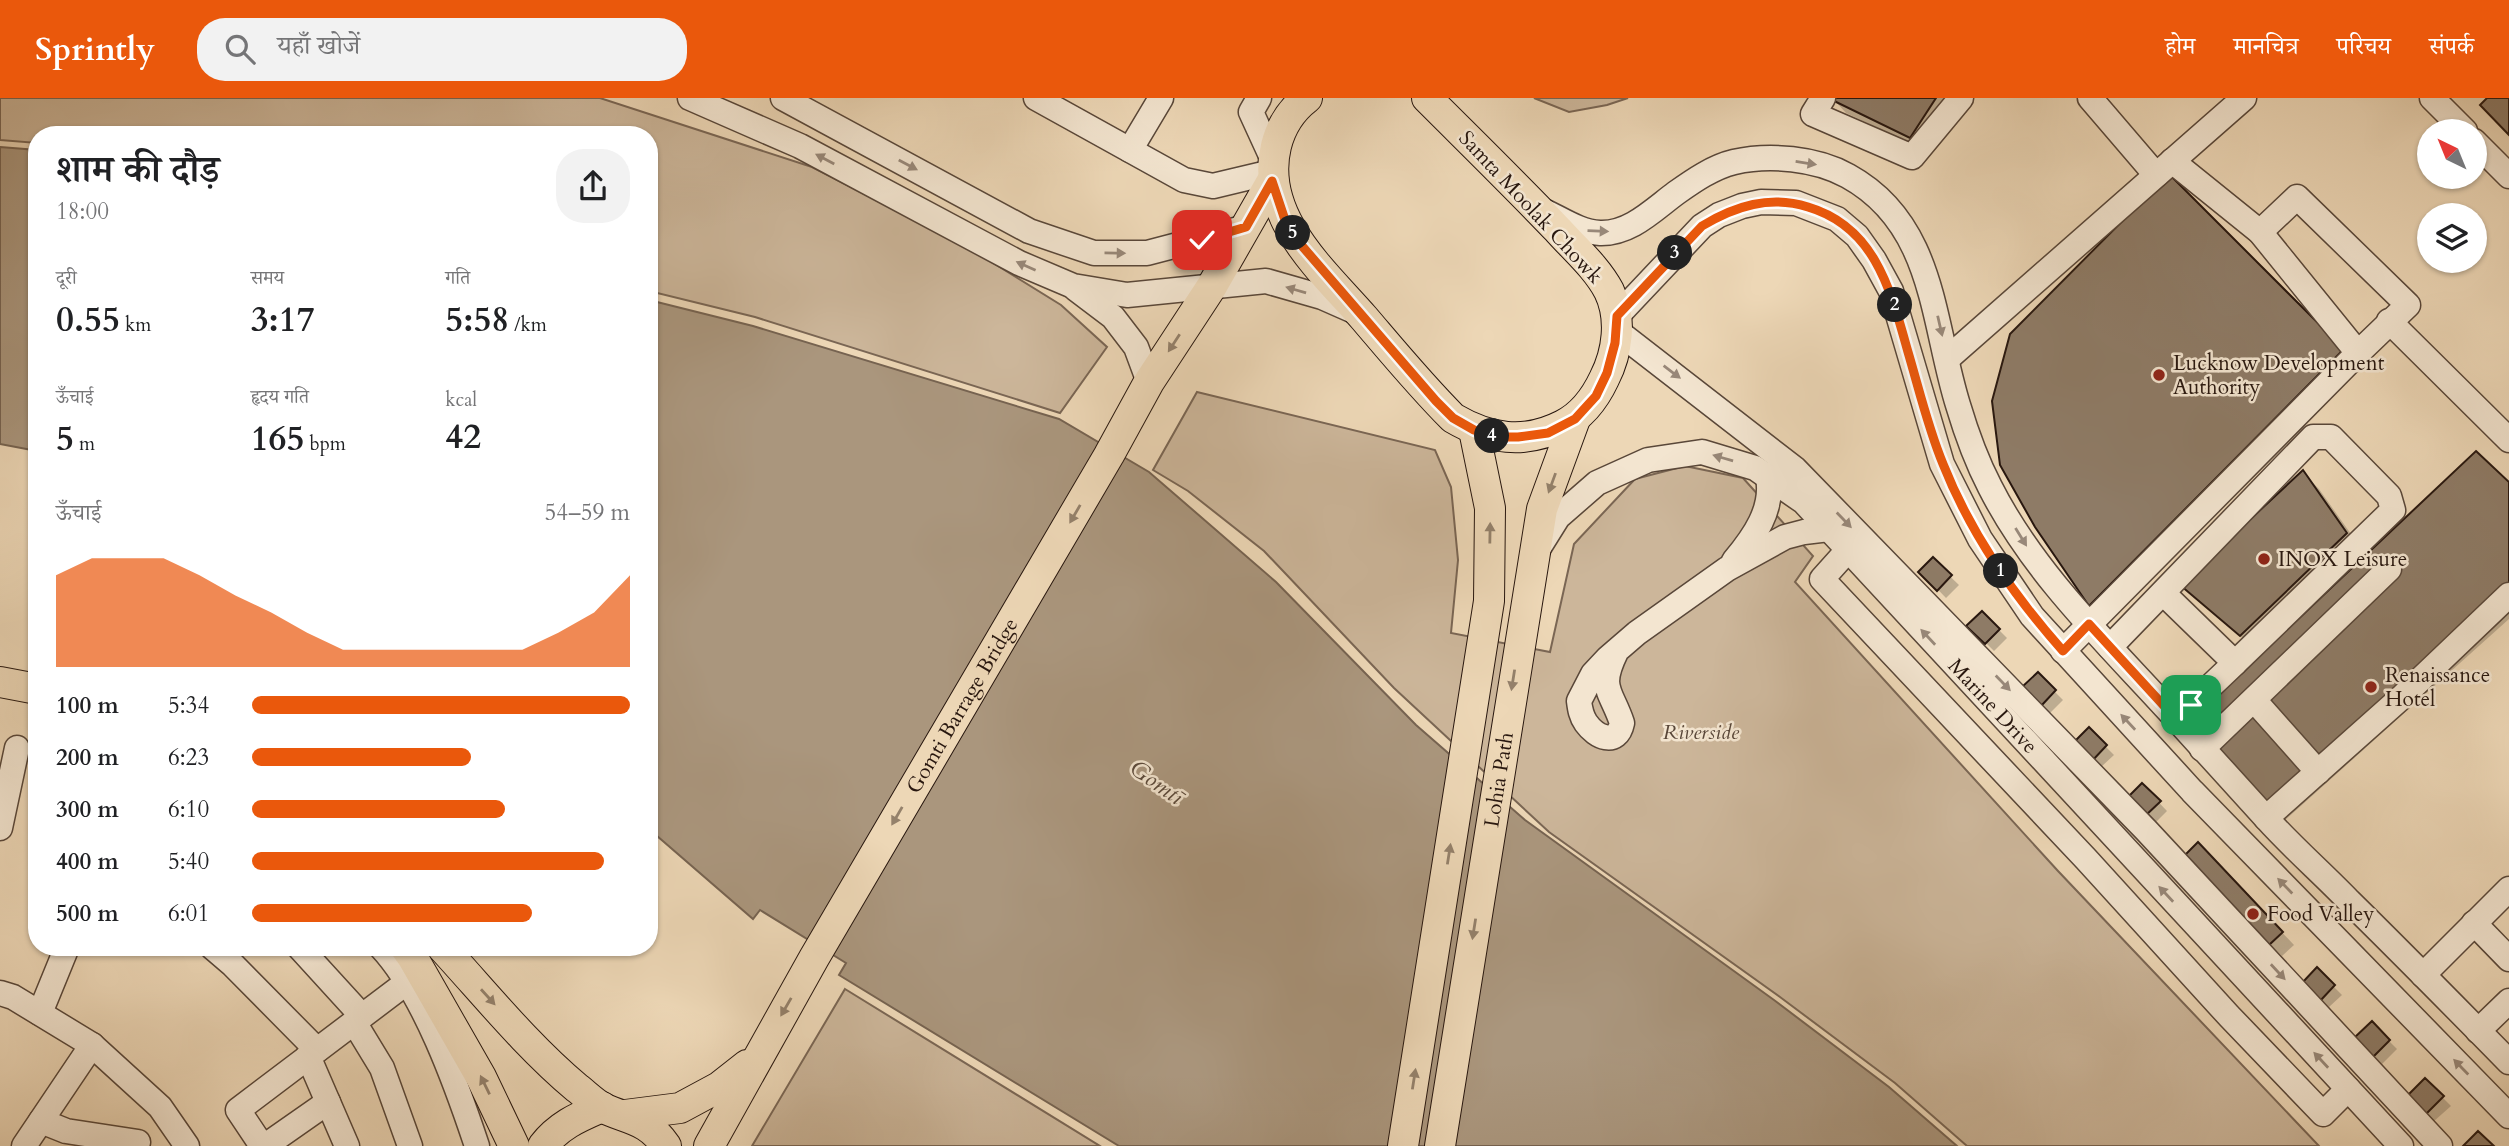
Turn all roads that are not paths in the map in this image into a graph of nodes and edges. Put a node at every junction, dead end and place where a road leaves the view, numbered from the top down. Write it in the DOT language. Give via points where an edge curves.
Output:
graph roads {
  1 [pos="690,98"];
  2 [pos="783,98"];
  3 [pos="1036,98"];
  4 [pos="1161,98"];
  5 [pos="1259,98"];
  6 [pos="1427,98"];
  7 [pos="1823,98"];
  8 [pos="1961,98"];
  9 [pos="2090,98"];
  10 [pos="2244,98"];
  11 [pos="2432,98"];
  12 [pos="1297,105"];
  13 [pos="2453,119"];
  14 [pos="1130,150"];
  15 [pos="2487,154"];
  16 [pos="2164,168"];
  17 [pos="1272,171"];
  18 [pos="2509,176"];
  19 [pos="1536,207"];
  20 [pos="1246,227"];
  21 [pos="2260,232"];
  22 [pos="1073,286"];
  23 [pos="1212,286"];
  24 [pos="1359,314"];
  25 [pos="2389,321"];
  26 [pos="1617,323"];
  27 [pos="2358,352"];
  28 [pos="1947,359"];
  29 [pos="1149,382"];
  30 [pos="1575,419"];
  31 [pos="1474,430"];
  32 [pos="2509,440"];
  33 [pos="1768,477"];
  34 [pos="1829,529"];
  35 [pos="1848,550"];
  36 [pos="1534,555"];
  37 [pos="1727,569"];
  38 [pos="2389,569"];
  39 [pos="2162,593"];
  40 [pos="2509,595"];
  41 [pos="2089,624"];
  42 [pos="2110,647"];
  43 [pos="2063,651"];
  44 [pos="1616,652"];
  45 [pos="2235,663"];
  46 [pos="0,682"];
  47 [pos="28,687"];
  48 [pos="2254,700"];
  49 [pos="2176,719"];
  50 [pos="17,748"];
  51 [pos="2202,749"];
  52 [pos="2318,772"];
  53 [pos="2266,817"];
  54 [pos="0,828"];
  55 [pos="2507,895"];
  56 [pos="2474,923"];
  57 [pos="63,956"];
  58 [pos="221,956"];
  59 [pos="306,956"];
  60 [pos="387,956"];
  61 [pos="412,956"];
  62 [pos="450,956"];
  63 [pos="2509,958"];
  64 [pos="2423,975"];
  65 [pos="406,983"];
  66 [pos="0,993"];
  67 [pos="2509,1001"];
  68 [pos="40,1013"];
  69 [pos="358,1019"];
  70 [pos="2478,1031"];
  71 [pos="92,1045"];
  72 [pos="313,1053"];
  73 [pos="758,1056"];
  74 [pos="2509,1062"];
  75 [pos="2348,1089"];
  76 [pos="328,1102"];
  77 [pos="614,1111"];
  78 [pos="2509,1116"];
  79 [pos="41,1121"];
  80 [pos="138,1142"];
  81 [pos="24,1146"];
  82 [pos="187,1146"];
  83 [pos="263,1146"];
  84 [pos="347,1146"];
  85 [pos="410,1146"];
  86 [pos="477,1146"];
  87 [pos="514,1146"];
  88 [pos="543,1146"];
  89 [pos="666,1146"];
  90 [pos="709,1146"];
  91 [pos="1403,1146"];
  92 [pos="1440,1146"];
  93 [pos="2401,1146"];
  94 [pos="2440,1146"];
  22 -- 1 [label="street, one-way" via="1019,263 800,146"];
  2 -- 20 [label="street, one-way" via="1029,231 1094,253 1147,253"];
  3 -- 14 [label="street"];
  4 -- 14 [label="street"];
  5 -- 17 [label="street" via="1251,112"];
  6 -- 19 [label="main road, Samta Moolak Chowk"];
  7 -- 8 [label="street" via="1813,114 1912,157"];
  9 -- 16 [label="street"];
  10 -- 16 [label="street"];
  11 -- 13 [label="street"];
  12 -- 17 [label="main road" via="1279,134"];
  14 -- 17 [label="street" via="1184,180 1213,186"];
  15 -- 18 [label="street"];
  16 -- 21 [label="street"];
  16 -- 28 [label="street"];
  17 -- 20 [label="main road, Gomti Barrage Bridge"];
  17 -- 24 [label="main road" via="1285,220 1296,239"];
  19 -- 26 [label="main road, Samta Moolak Chowk" via="1609,291"];
  19 -- 28 [label="street, one-way" via="1581,230 1601,233 1641,221 1702,176 1732,163 1782,159 1833,168 1872,193 1907,232 1929,281"];
  20 -- 23 [label="main road, Gomti Barrage Bridge"];
  21 -- 25 [label="street" via="2297,197 2408,304"];
  21 -- 27 [label="street"];
  22 -- 23 [label="street" via="1127,295"];
  22 -- 29 [label="street" via="1113,317 1136,347"];
  24 -- 23 [label="street, one-way" via="1322,297 1266,281"];
  23 -- 29 [label="main road, Gomti Barrage Bridge, one-way"];
  24 -- 31 [label="main road" via="1436,401"];
  25 -- 27 [label="street"];
  25 -- 32 [label="street"];
  26 -- 30 [label="main road" via="1607,373 1596,396"];
  26 -- 43 [label="street" via="1688,240 1719,215 1761,202 1779,202 1837,219 1857,236 1891,291 1942,464 1980,539 2032,616"];
  26 -- 94 [label="street, Marine Drive, one-way" via="1795,469 2146,830"];
  27 -- 41 [label="street"];
  28 -- 41 [label="street, one-way" via="1958,406 1990,487 2025,544"];
  29 -- 73 [label="main road, Gomti Barrage Bridge, one-way"];
  30 -- 31 [label="main road" via="1548,433 1518,437 1495,437"];
  30 -- 36 [label="main road, Lohia Path, one-way" via="1542,509"];
  91 -- 31 [label="main road, Lohia Path, one-way" via="1489,601 1490,508"];
  33 -- 34 [label="street, Marine Drive" via="1804,502"];
  33 -- 36 [label="street, Marine Drive, one-way" via="1755,468 1702,452 1648,460 1597,484 1558,517"];
  33 -- 37 [label="street" via="1769,498 1761,524"];
  34 -- 35 [label="street, Marine Drive"];
  34 -- 37 [label="street" via="1785,537"];
  75 -- 35 [label="street, Marine Drive, one-way"];
  35 -- 75 [label="street" via="1822,579 2323,1114"];
  36 -- 92 [label="main road, Lohia Path, one-way"];
  37 -- 44 [label="street"];
  38 -- 48 [label="street"];
  39 -- 42 [label="street"];
  39 -- 45 [label="street"];
  39 -- 45 [label="street" via="2313,437 2331,438 2389,496 2393,510"];
  40 -- 52 [label="street"];
  41 -- 42 [label="street"];
  41 -- 43 [label="street"];
  42 -- 49 [label="street"];
  78 -- 43 [label="street, one-way" via="2192,791"];
  45 -- 49 [label="street"];
  46 -- 47 [label="main road"];
  48 -- 51 [label="street"];
  48 -- 52 [label="street"];
  49 -- 51 [label="street"];
  50 -- 54 [label="street"];
  51 -- 53 [label="street"];
  52 -- 53 [label="street"];
  53 -- 64 [label="street"];
  55 -- 56 [label="street"];
  56 -- 63 [label="street"];
  56 -- 64 [label="street"];
  57 -- 68 [label="street"];
  58 -- 72 [label="street"];
  59 -- 69 [label="street"];
  60 -- 65 [label="street"];
  87 -- 61 [label="main road, one-way" via="481,1077"];
  62 -- 77 [label="main road, one-way" via="538,1052"];
  64 -- 70 [label="street"];
  65 -- 69 [label="street"];
  65 -- 86 [label="street" via="459,1092"];
  66 -- 68 [label="street"];
  67 -- 70 [label="street"];
  68 -- 71 [label="street"];
  69 -- 72 [label="street"];
  69 -- 85 [label="street" via="382,1068"];
  70 -- 74 [label="street"];
  71 -- 79 [label="street"];
  71 -- 82 [label="street" via="160,1107"];
  72 -- 76 [label="street"];
  72 -- 83 [label="street" via="238,1110"];
  73 -- 77 [label="main road" via="719,1087 680,1108"];
  73 -- 90 [label="main road, Gomti Barrage Bridge"];
  75 -- 93 [label="street, Marine Drive"];
  76 -- 83 [label="street"];
  76 -- 84 [label="street"];
  77 -- 88 [label="main road" via="575,1118"];
  77 -- 89 [label="main road" via="644,1123"];
  79 -- 80 [label="street" via="66,1130"];
  79 -- 81 [label="street"];
}
